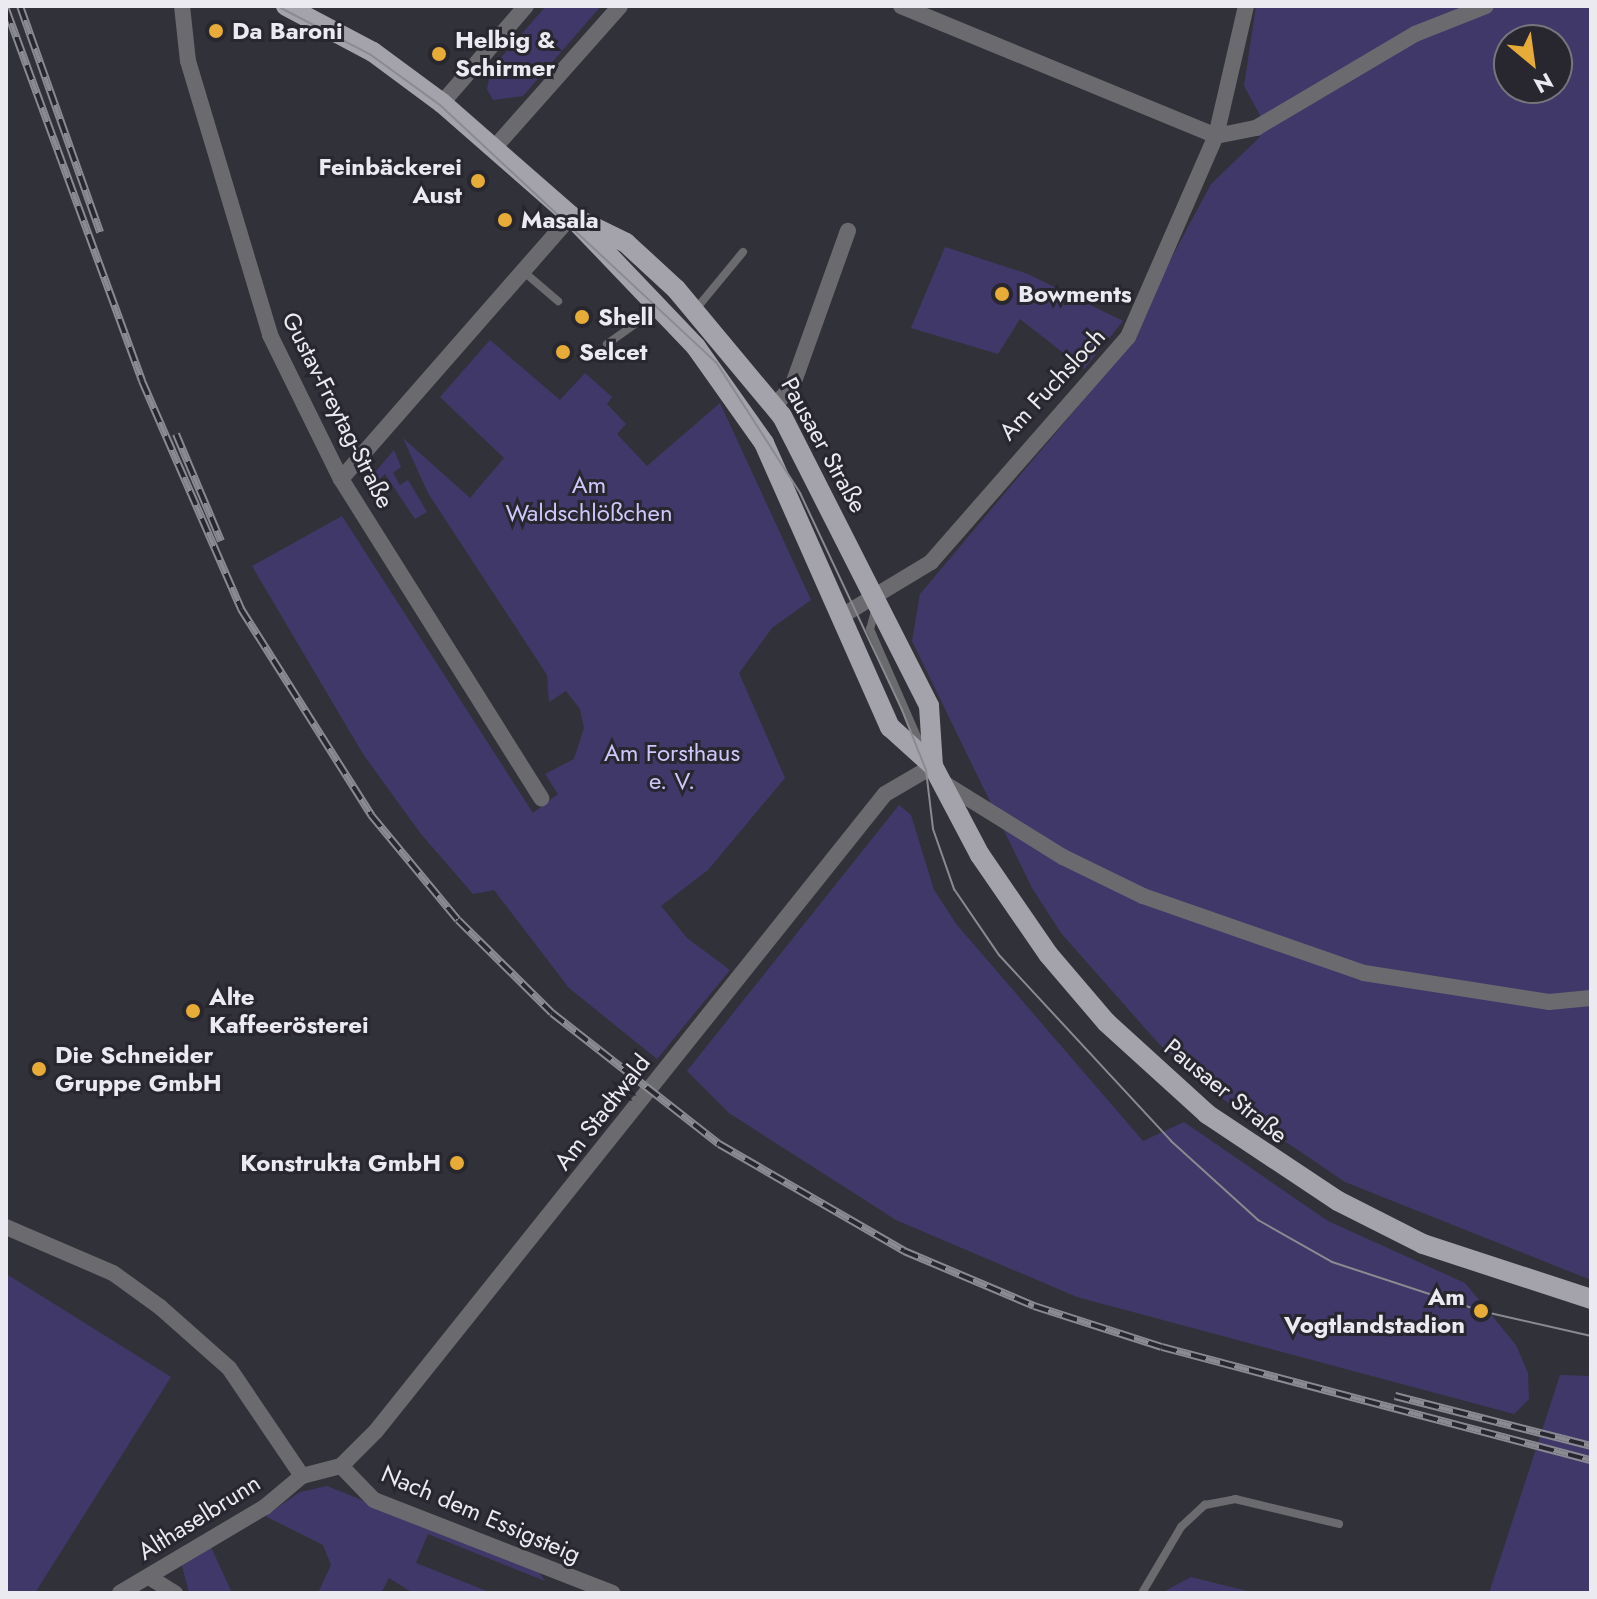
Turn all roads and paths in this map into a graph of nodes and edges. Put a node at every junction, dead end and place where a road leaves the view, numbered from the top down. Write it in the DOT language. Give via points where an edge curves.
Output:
graph roads {
  1 [pos="182,6"];
  2 [pos="286,6"];
  3 [pos="526,6"];
  4 [pos="620,6"];
  5 [pos="901,6"];
  6 [pos="1246,6"];
  7 [pos="1486,6"];
  8 [pos="941,12"];
  9 [pos="442,103"];
  10 [pos="1216,136"];
  11 [pos="495,147"];
  12 [pos="571,216"];
  13 [pos="848,231"];
  14 [pos="743,252"];
  15 [pos="524,272"];
  16 [pos="558,301"];
  17 [pos="657,308"];
  18 [pos="696,309"];
  19 [pos="607,344"];
  20 [pos="775,405"];
  21 [pos="341,479"];
  22 [pos="879,599"];
  23 [pos="840,617"];
  24 [pos="870,629"];
  25 [pos="938,774"];
  26 [pos="541,798"];
  27 [pos="1591,998"];
  28 [pos="6,1227"];
  29 [pos="1591,1299"];
  30 [pos="341,1466"];
  31 [pos="302,1476"];
  32 [pos="1339,1524"];
  33 [pos="149,1577"];
  34 [pos="120,1593"];
  35 [pos="175,1593"];
  36 [pos="612,1593"];
  37 [pos="1142,1593"];
  1 -- 21 [label="street, Gustav-Freytag-Straße" via="192,76 270,335"];
  2 -- 9 [label="main road, Pausaer Straße" via="373,52"];
  3 -- 9 [label="street"];
  4 -- 11 [label="street"];
  5 -- 8 [label="street"];
  6 -- 10 [label="street, Am Fuchsloch"];
  7 -- 10 [label="street" via="1415,34 1256,128"];
  8 -- 10 [label="street"];
  9 -- 11 [label="main road, Pausaer Straße"];
  10 -- 22 [label="street, Am Fuchsloch" via="1128,337 931,562"];
  11 -- 12 [label="main road, Pausaer Straße"];
  12 -- 15 [label="street"];
  12 -- 17 [label="main road, Pausaer Straße"];
  12 -- 18 [label="main road, Pausaer Straße" via="626,243"];
  13 -- 20 [label="street" via="792,387"];
  14 -- 18 [label="lane"];
  15 -- 16 [label="lane"];
  15 -- 21 [label="street"];
  17 -- 19 [label="lane"];
  17 -- 23 [label="main road, Pausaer Straße" via="750,419"];
  18 -- 20 [label="main road, Pausaer Straße"];
  20 -- 22 [label="main road, Pausaer Straße"];
  21 -- 26 [label="street, Gustav-Freytag-Straße"];
  22 -- 23 [label="street, Am Fuchsloch"];
  22 -- 24 [label="lane"];
  22 -- 25 [label="main road, Pausaer Straße" via="929,706"];
  23 -- 24 [label="lane"];
  23 -- 25 [label="main road, Pausaer Straße" via="890,727"];
  24 -- 25 [label="lane"];
  25 -- 27 [label="street, Pausaer Straße" via="1143,896 1364,973 1549,1002"];
  25 -- 29 [label="main road, Pausaer Straße" via="1048,954 1127,1042 1207,1114 1279,1166 1423,1244"];
  25 -- 30 [label="street, Am Stadtwald" via="885,794 530,1246"];
  28 -- 31 [label="street" via="113,1273 160,1307 229,1368"];
  30 -- 31 [label="street"];
  30 -- 36 [label="street, Nach dem Essigsteig" via="374,1500"];
  31 -- 33 [label="street, Althaselbrunn"];
  32 -- 37 [label="lane" via="1235,1499 1205,1505 1181,1527"];
  33 -- 34 [label="street, Althaselbrunn"];
  33 -- 35 [label="street"];
}
